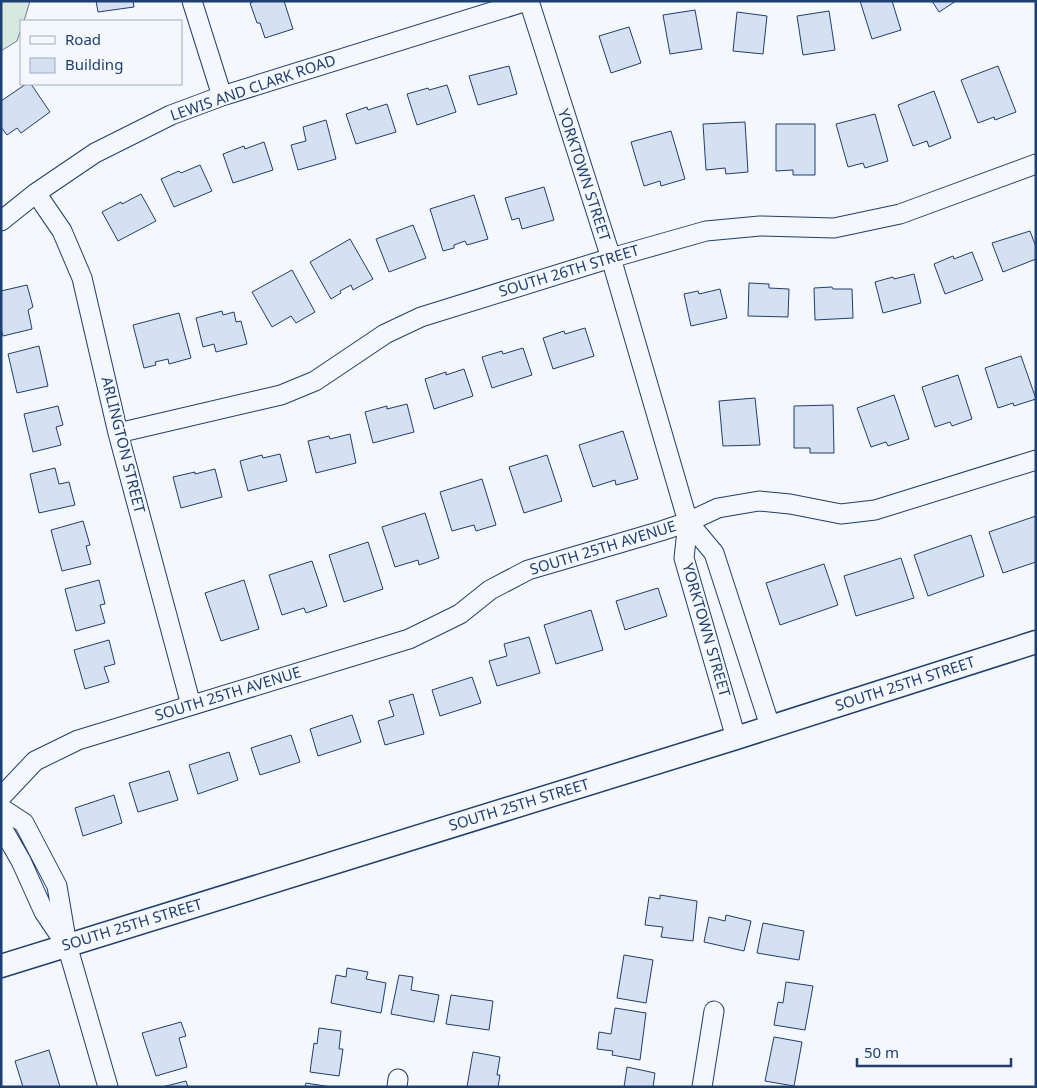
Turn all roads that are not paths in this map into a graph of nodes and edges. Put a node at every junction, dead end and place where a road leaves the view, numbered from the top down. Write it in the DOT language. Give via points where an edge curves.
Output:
graph roads {
  1 [pos="192,1"];
  2 [pos="528,1"];
  3 [pos="222,96"];
  4 [pos="1036,164"];
  5 [pos="36,193"];
  6 [pos="1,221"];
  7 [pos="611,258"];
  8 [pos="118,433"];
  9 [pos="1036,460"];
  10 [pos="688,522"];
  11 [pos="1036,642"];
  12 [pos="191,704"];
  13 [pos="770,726"];
  14 [pos="736,738"];
  15 [pos="1,797"];
  16 [pos="1,808"];
  17 [pos="1,826"];
  18 [pos="67,945"];
  19 [pos="1,966"];
  20 [pos="714,1012"];
  21 [pos="108,1087"];
  22 [pos="702,1087"];
  1 -- 3 [label="street"];
  2 -- 3 [label="street, LEWIS AND CLARK ROAD"];
  2 -- 7 [label="street, YORKTOWN STREET"];
  3 -- 5 [label="street, LEWIS AND CLARK ROAD" via="171,115 95,153"];
  4 -- 7 [label="street, SOUTH 26TH STREET" via="900,214 834,228 760,226 706,230"];
  5 -- 6 [label="street, LEWIS AND CLARK ROAD"];
  5 -- 8 [label="street, ARLINGTON STREET" via="62,231 82,278"];
  7 -- 8 [label="street, SOUTH 26TH STREET" via="421,317 385,334 315,381 281,395"];
  7 -- 10 [label="street, YORKTOWN STREET"];
  8 -- 12 [label="street, ARLINGTON STREET"];
  9 -- 10 [label="street, SOUTH 25TH AVENUE" via="875,510 841,514 759,501 718,508"];
  10 -- 12 [label="street, SOUTH 25TH AVENUE" via="528,570 490,590 460,614 409,639"];
  10 -- 13 [label="street, YORKTOWN STREET" via="714,553"];
  10 -- 14 [label="street, YORKTOWN STREET" via="684,558"];
  11 -- 13 [label="street, SOUTH 25TH STREET"];
  12 -- 15 [label="street, SOUTH 25TH AVENUE" via="78,740 35,761"];
  13 -- 14 [label="street, SOUTH 25TH STREET"];
  14 -- 18 [label="street, SOUTH 25TH STREET"];
  16 -- 18 [label="street" via="24,823 57,886"];
  17 -- 18 [label="street" via="44,912"];
  18 -- 19 [label="street, SOUTH 25TH STREET"];
  18 -- 21 [label="street"];
  20 -- 22 [label="street"];
}
